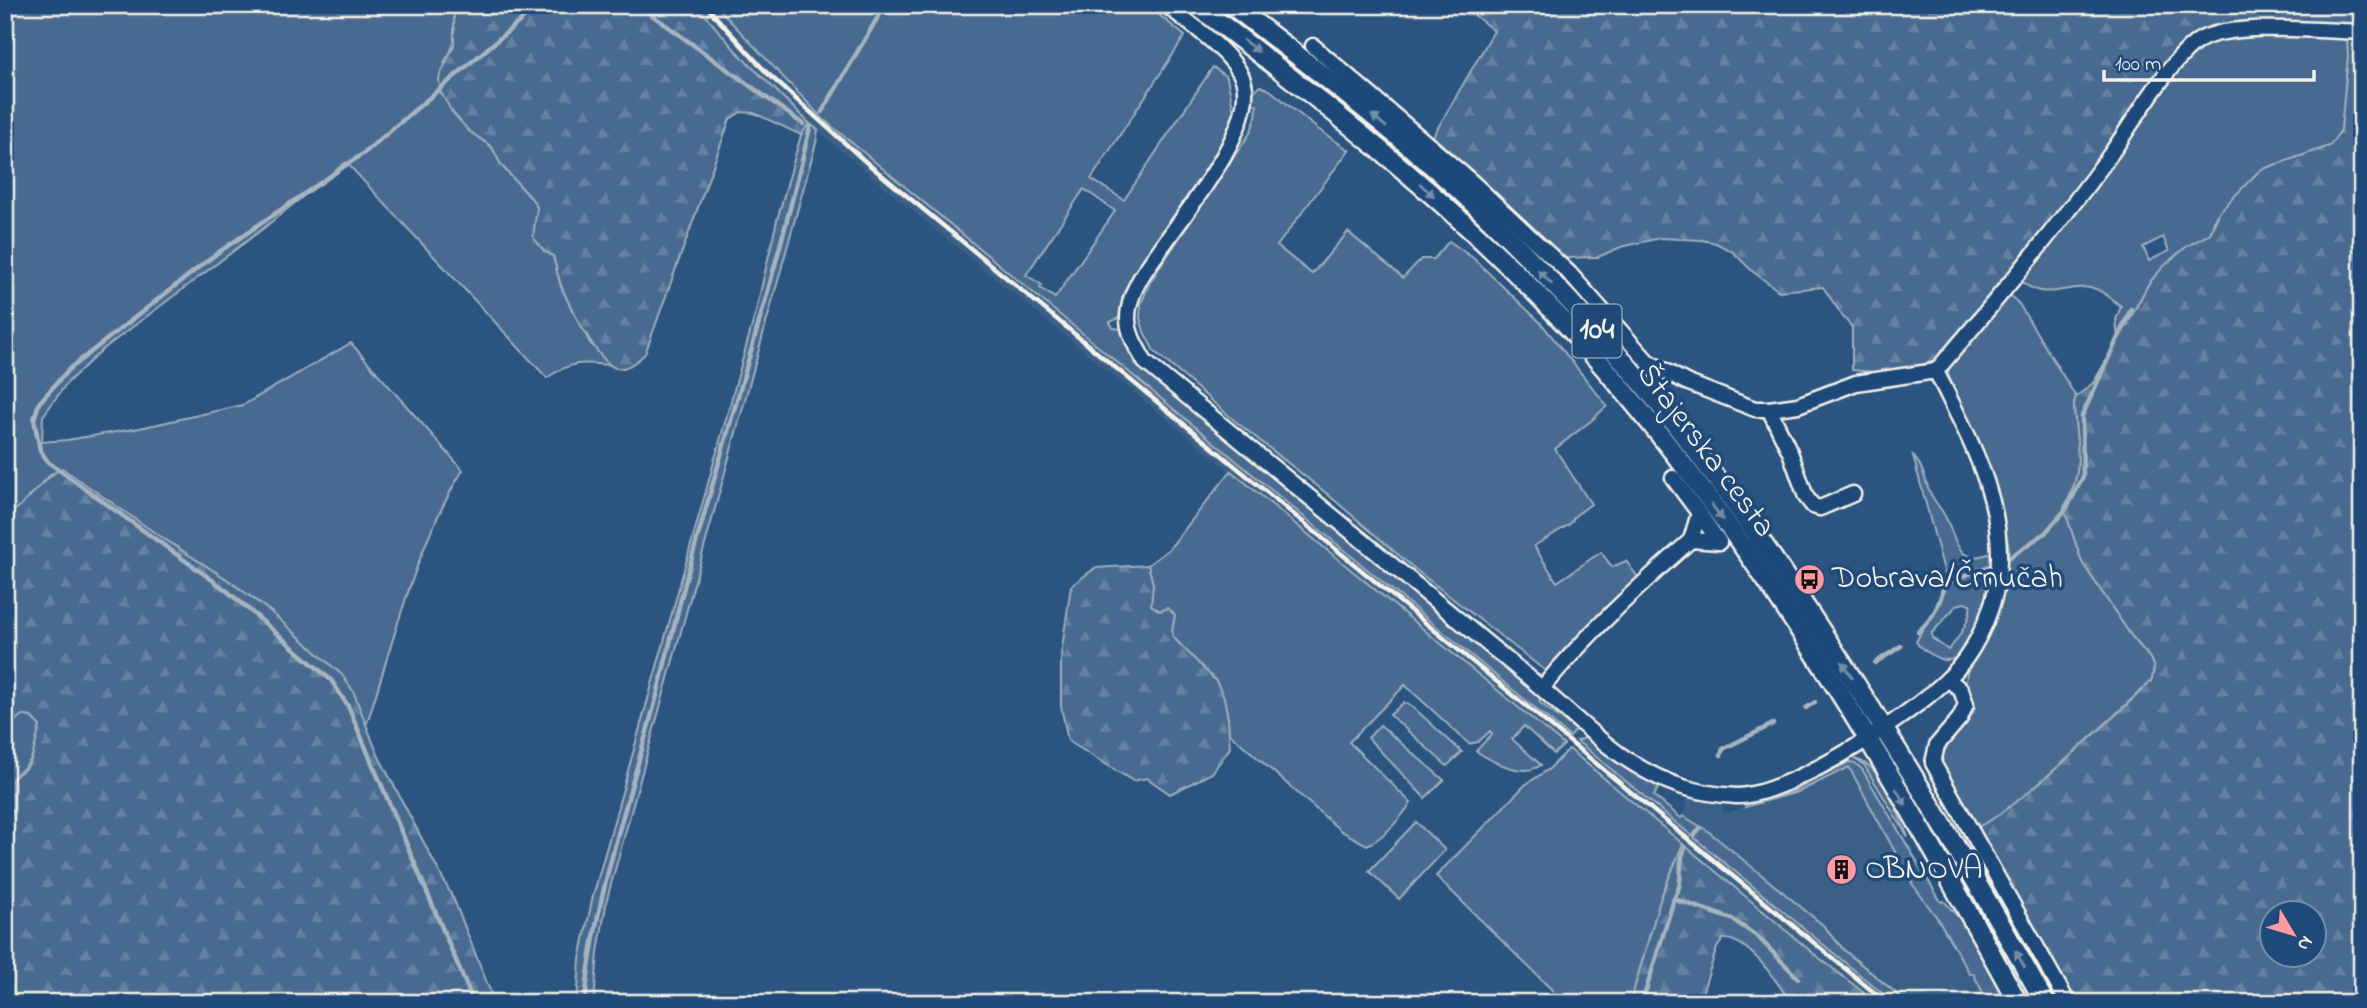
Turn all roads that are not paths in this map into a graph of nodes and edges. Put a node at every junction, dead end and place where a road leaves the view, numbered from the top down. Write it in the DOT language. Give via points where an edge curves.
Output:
graph roads {
  1 [pos="1166,5"];
  2 [pos="1196,5"];
  3 [pos="1232,5"];
  4 [pos="2362,32"];
  5 [pos="1313,46"];
  6 [pos="1936,371"];
  7 [pos="1769,409"];
  8 [pos="1673,478"];
  9 [pos="1853,494"];
  10 [pos="1699,513"];
  11 [pos="1691,540"];
  12 [pos="1948,679"];
  13 [pos="1542,688"];
  14 [pos="1884,727"];
  15 [pos="1866,738"];
  16 [pos="2018,1003"];
  17 [pos="2045,1003"];
  18 [pos="2068,1003"];
  1 -- 13 [label="street" via="1234,65 1244,83 1244,105 1235,138 1135,288 1128,317 1133,343 1145,362"];
  2 -- 15 [label="main road, Štajerska cesta / 104, one-way" via="1421,185 1580,340 1736,538"];
  14 -- 3 [label="main road, Štajerska cesta / 104, one-way" via="1737,507 1619,356 1438,171"];
  4 -- 6 [label="street" via="2233,31 2199,40 2176,62 2008,287"];
  5 -- 7 [label="street" via="1530,237 1648,362 1755,409"];
  6 -- 7 [label="street" via="1856,383 1798,405"];
  6 -- 12 [label="street" via="1972,446 1993,501 2000,538 1998,579 1988,613 1972,648"];
  7 -- 9 [label="street" via="1813,506 1820,508"];
  8 -- 10 [label="street"];
  10 -- 11 [label="street"];
  10 -- 11 [label="street" via="1719,542"];
  11 -- 13 [label="street" via="1630,593"];
  12 -- 14 [label="street"];
  12 -- 18 [label="street" via="1961,690 1966,704 1937,745 1933,763"];
  13 -- 15 [label="street" via="1630,762 1665,781 1717,793 1738,796 1793,780"];
  14 -- 15 [label="street"];
  17 -- 14 [label="main road, Štajerska cesta / 104, one-way"];
  15 -- 16 [label="main road, Štajerska cesta / 104, one-way"];
}
